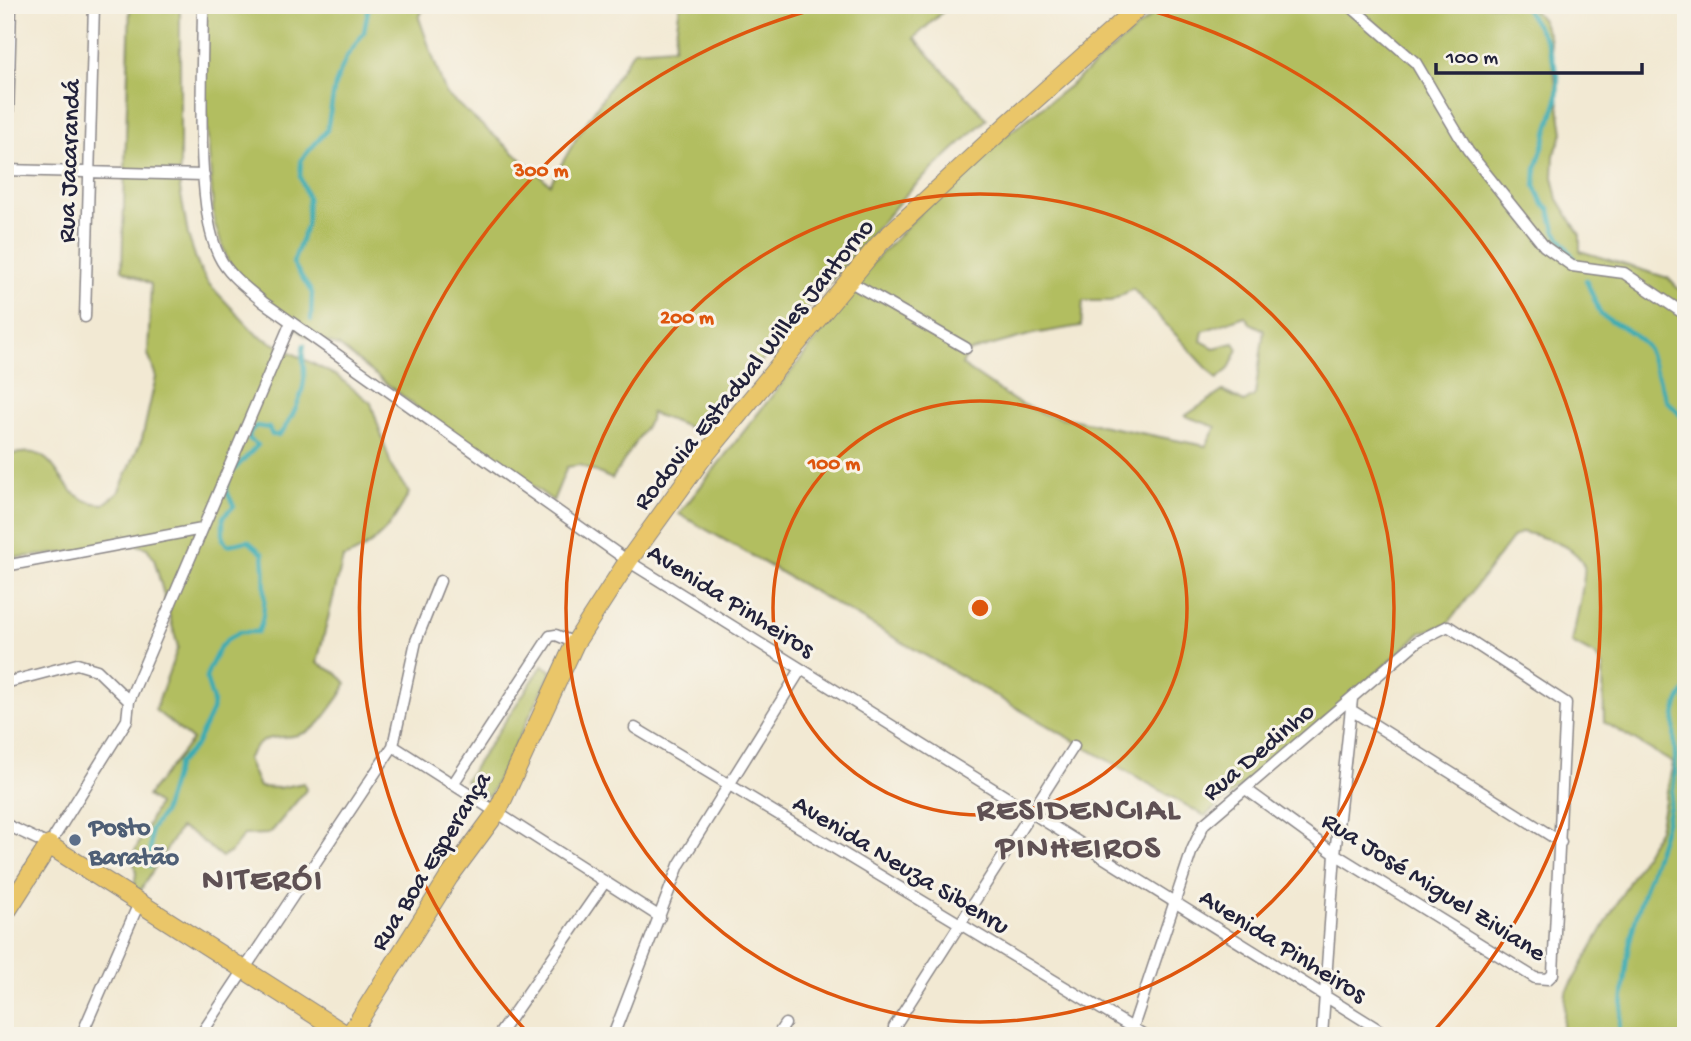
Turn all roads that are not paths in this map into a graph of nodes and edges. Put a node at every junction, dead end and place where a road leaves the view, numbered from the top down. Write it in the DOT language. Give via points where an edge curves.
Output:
graph roads {
  1 [pos="11,5"];
  2 [pos="94,5"];
  3 [pos="203,5"];
  4 [pos="1141,5"];
  5 [pos="1349,5"];
  6 [pos="7,170"];
  7 [pos="90,174"];
  8 [pos="204,175"];
  9 [pos="5,238"];
  10 [pos="847,280"];
  11 [pos="1686,315"];
  12 [pos="85,317"];
  13 [pos="291,322"];
  14 [pos="966,348"];
  15 [pos="202,529"];
  16 [pos="628,561"];
  17 [pos="5,566"];
  18 [pos="440,581"];
  19 [pos="575,643"];
  20 [pos="801,669"];
  21 [pos="5,683"];
  22 [pos="129,701"];
  23 [pos="1351,705"];
  24 [pos="1567,708"];
  25 [pos="635,728"];
  26 [pos="393,746"];
  27 [pos="1073,746"];
  28 [pos="453,785"];
  29 [pos="728,785"];
  30 [pos="1247,790"];
  31 [pos="497,812"];
  32 [pos="1030,812"];
  33 [pos="5,824"];
  34 [pos="1561,842"];
  35 [pos="49,845"];
  36 [pos="1335,854"];
  37 [pos="605,882"];
  38 [pos="139,903"];
  39 [pos="1177,904"];
  40 [pos="5,914"];
  41 [pos="660,917"];
  42 [pos="958,925"];
  43 [pos="242,970"];
  44 [pos="1327,997"];
  45 [pos="785,1024"];
  46 [pos="1132,1032"];
  47 [pos="893,1035"];
  48 [pos="81,1036"];
  49 [pos="200,1036"];
  50 [pos="349,1036"];
  51 [pos="498,1036"];
  52 [pos="612,1036"];
  53 [pos="777,1036"];
  54 [pos="1146,1036"];
  55 [pos="1322,1036"];
  56 [pos="1389,1036"];
  1 -- 6 [label="street"];
  2 -- 7 [label="street, Rua Jacarandá"];
  3 -- 8 [label="street, Avenida Pinheiros"];
  4 -- 10 [label="main road, Rodovia Estadual Willes Jantorno" via="898,226"];
  5 -- 11 [label="street" via="1416,63 1468,151 1544,246 1572,266 1624,274"];
  6 -- 7 [label="street"];
  6 -- 9 [label="street"];
  7 -- 8 [label="street"];
  7 -- 12 [label="street, Rua Jacarandá"];
  8 -- 13 [label="street, Avenida Pinheiros" via="211,233 219,256 234,278"];
  10 -- 14 [label="street"];
  10 -- 16 [label="main road, Rodovia Estadual Willes Jantorno" via="701,460"];
  13 -- 15 [label="street"];
  13 -- 16 [label="street, Avenida Pinheiros"];
  15 -- 17 [label="street"];
  15 -- 22 [label="street"];
  16 -- 19 [label="main road, Rua Boa Esperança"];
  16 -- 20 [label="street, Avenida Pinheiros"];
  18 -- 26 [label="street" via="416,641"];
  19 -- 28 [label="street" via="550,636"];
  19 -- 31 [label="main road, Rua Boa Esperança"];
  20 -- 29 [label="street"];
  20 -- 32 [label="street, Avenida Pinheiros"];
  21 -- 22 [label="street" via="77,664 97,670"];
  22 -- 35 [label="street" via="127,720"];
  23 -- 24 [label="street, Rua Dedinho" via="1418,641 1448,626 1563,699"];
  23 -- 30 [label="street, Rua Dedinho"];
  23 -- 34 [label="street"];
  23 -- 36 [label="street"];
  24 -- 34 [label="street, Rua José Miguel Ziviane"];
  25 -- 29 [label="street, Avenida Neuza Sibenru"];
  26 -- 28 [label="street"];
  26 -- 43 [label="street"];
  27 -- 32 [label="street"];
  28 -- 31 [label="street"];
  29 -- 41 [label="street" via="679,865"];
  29 -- 42 [label="street, Avenida Neuza Sibenru"];
  30 -- 36 [label="street, Rua José Miguel Ziviane"];
  30 -- 39 [label="street, Rua Dedinho" via="1201,829"];
  31 -- 37 [label="street"];
  31 -- 50 [label="main road, Rua Boa Esperança" via="449,877"];
  32 -- 39 [label="street, Avenida Pinheiros"];
  32 -- 42 [label="street"];
  33 -- 35 [label="street"];
  34 -- 36 [label="street, Rua José Miguel Ziviane" via="1555,970 1542,980"];
  35 -- 38 [label="main road"];
  35 -- 40 [label="main road"];
  36 -- 44 [label="street"];
  37 -- 41 [label="street"];
  37 -- 51 [label="street"];
  38 -- 43 [label="main road"];
  38 -- 48 [label="street"];
  39 -- 44 [label="street, Avenida Pinheiros"];
  39 -- 46 [label="street, Rua Dedinho"];
  41 -- 52 [label="street"];
  42 -- 46 [label="street, Avenida Neuza Sibenru"];
  42 -- 47 [label="street"];
  43 -- 49 [label="street"];
  43 -- 50 [label="main road"];
  44 -- 55 [label="street"];
  44 -- 56 [label="street, Avenida Pinheiros"];
  45 -- 53 [label="street"];
  46 -- 54 [label="street, Avenida Neuza Sibenru"];
}
